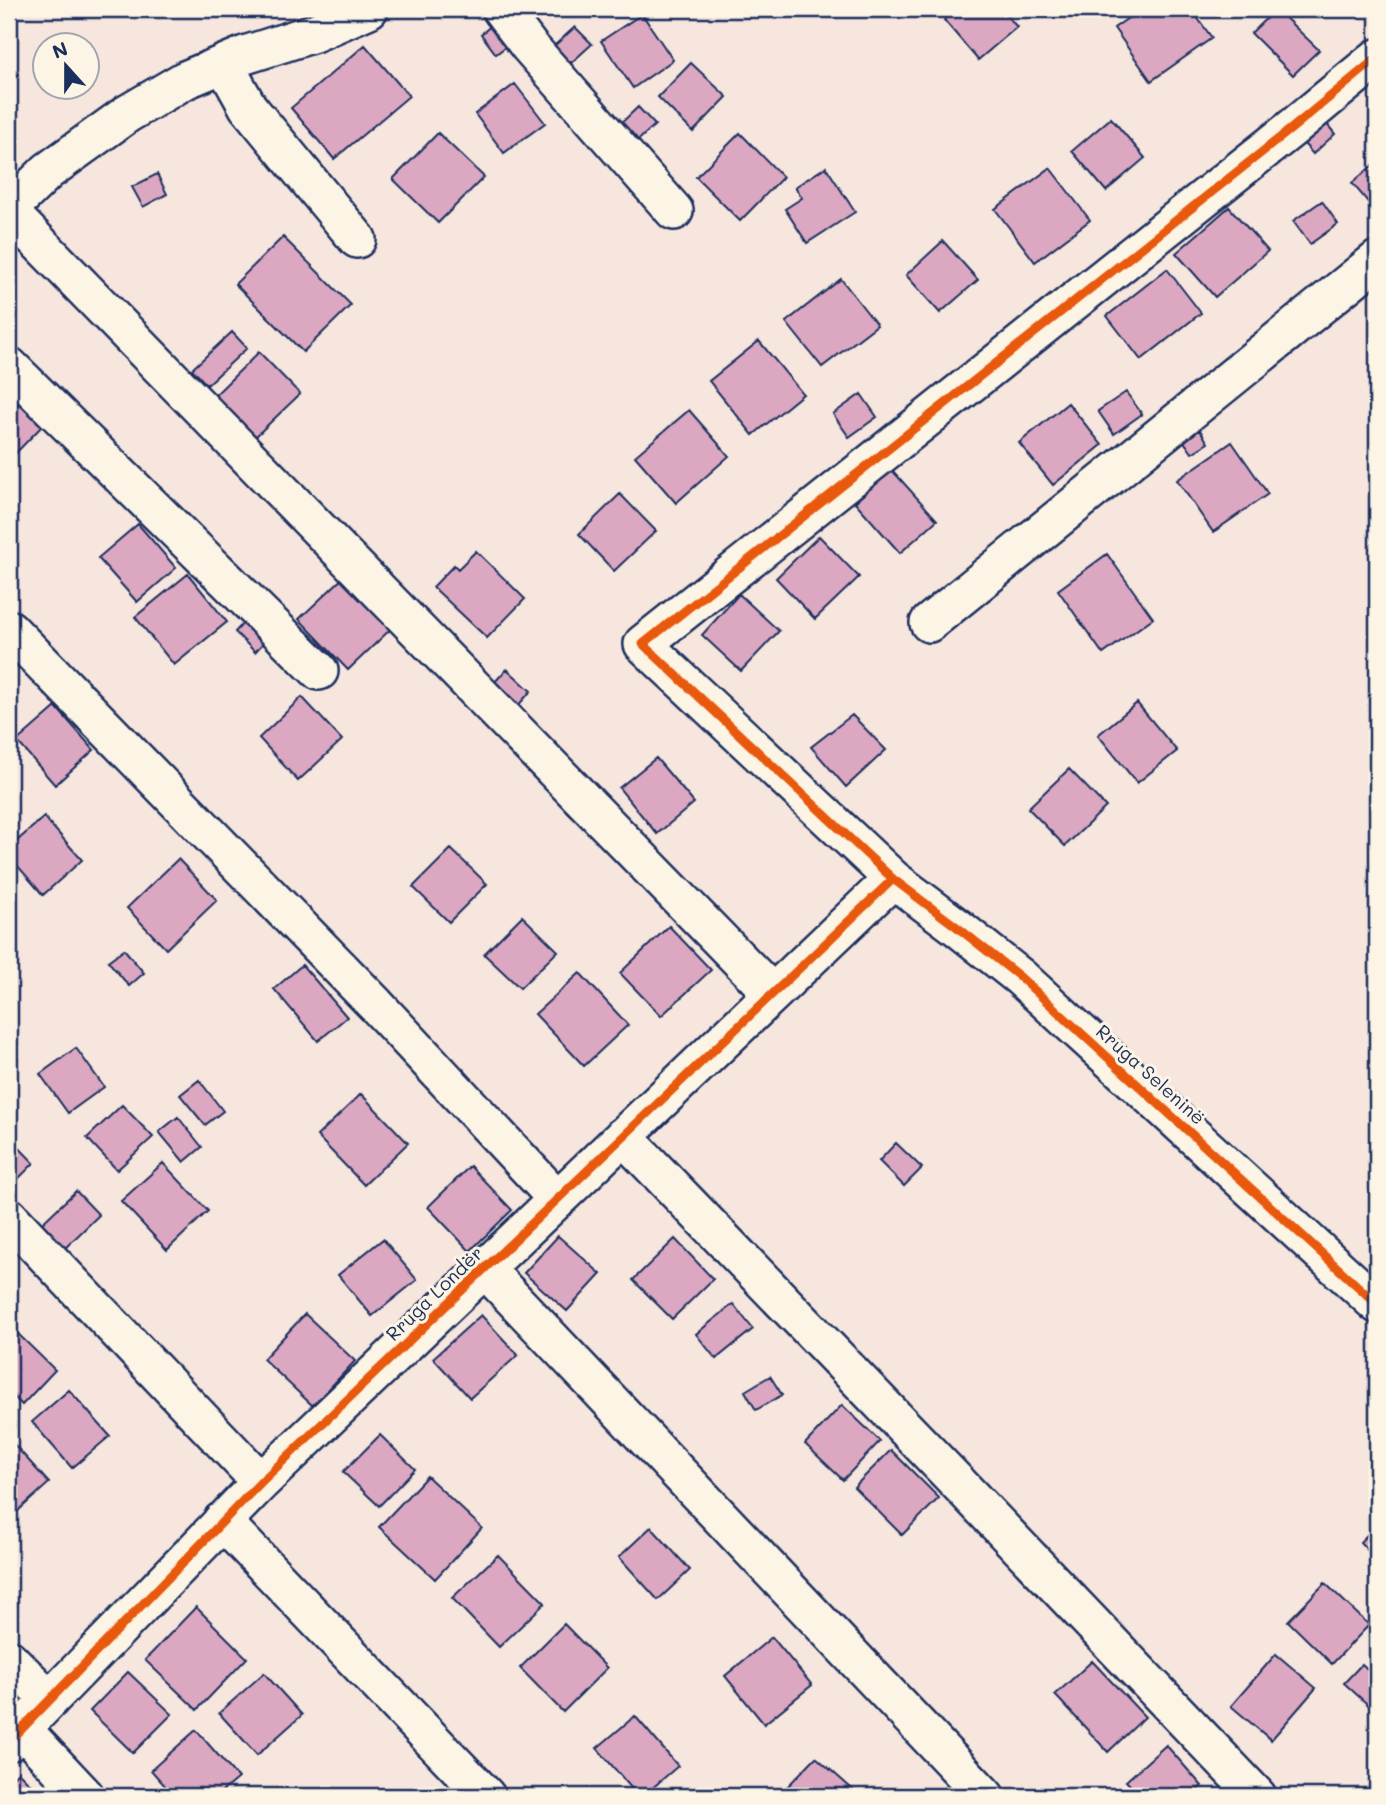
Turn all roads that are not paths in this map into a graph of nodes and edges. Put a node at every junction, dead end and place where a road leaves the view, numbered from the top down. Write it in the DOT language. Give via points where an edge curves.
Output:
graph roads {
  1 [pos="369,9"];
  2 [pos="501,9"];
  3 [pos="1377,58"];
  4 [pos="224,64"];
  5 [pos="9,210"];
  6 [pos="674,211"];
  7 [pos="356,239"];
  8 [pos="1377,260"];
  9 [pos="9,366"];
  10 [pos="929,623"];
  11 [pos="9,629"];
  12 [pos="319,671"];
  13 [pos="893,879"];
  14 [pos="772,993"];
  15 [pos="623,1136"];
  16 [pos="557,1199"];
  17 [pos="9,1217"];
  18 [pos="485,1269"];
  19 [pos="1377,1304"];
  20 [pos="261,1482"];
  21 [pos="222,1521"];
  22 [pos="9,1659"];
  23 [pos="50,1700"];
  24 [pos="15,1735"];
  25 [pos="85,1796"];
  26 [pos="486,1796"];
  27 [pos="985,1796"];
  28 [pos="1257,1796"];
  1 -- 4 [label="street"];
  2 -- 6 [label="street"];
  3 -- 13 [label="street, Rruga Seleninë" via="643,644"];
  4 -- 5 [label="street" via="127,114 48,171"];
  4 -- 7 [label="street" via="248,107"];
  5 -- 14 [label="street"];
  8 -- 10 [label="street"];
  9 -- 12 [label="street"];
  11 -- 16 [label="street" via="376,1005"];
  13 -- 14 [label="street, Rruga Londër"];
  13 -- 19 [label="street, Rruga Seleninë" via="1020,977"];
  14 -- 15 [label="street, Rruga Londër"];
  15 -- 16 [label="street, Rruga Londër"];
  15 -- 28 [label="street"];
  16 -- 18 [label="street, Rruga Londër"];
  17 -- 20 [label="street"];
  18 -- 20 [label="street, Rruga Londër"];
  18 -- 27 [label="street"];
  20 -- 21 [label="street, Rruga Londër"];
  21 -- 23 [label="street, Rruga Londër"];
  21 -- 26 [label="street"];
  22 -- 23 [label="street"];
  23 -- 24 [label="street, Rruga Londër"];
  24 -- 25 [label="street"];
}
